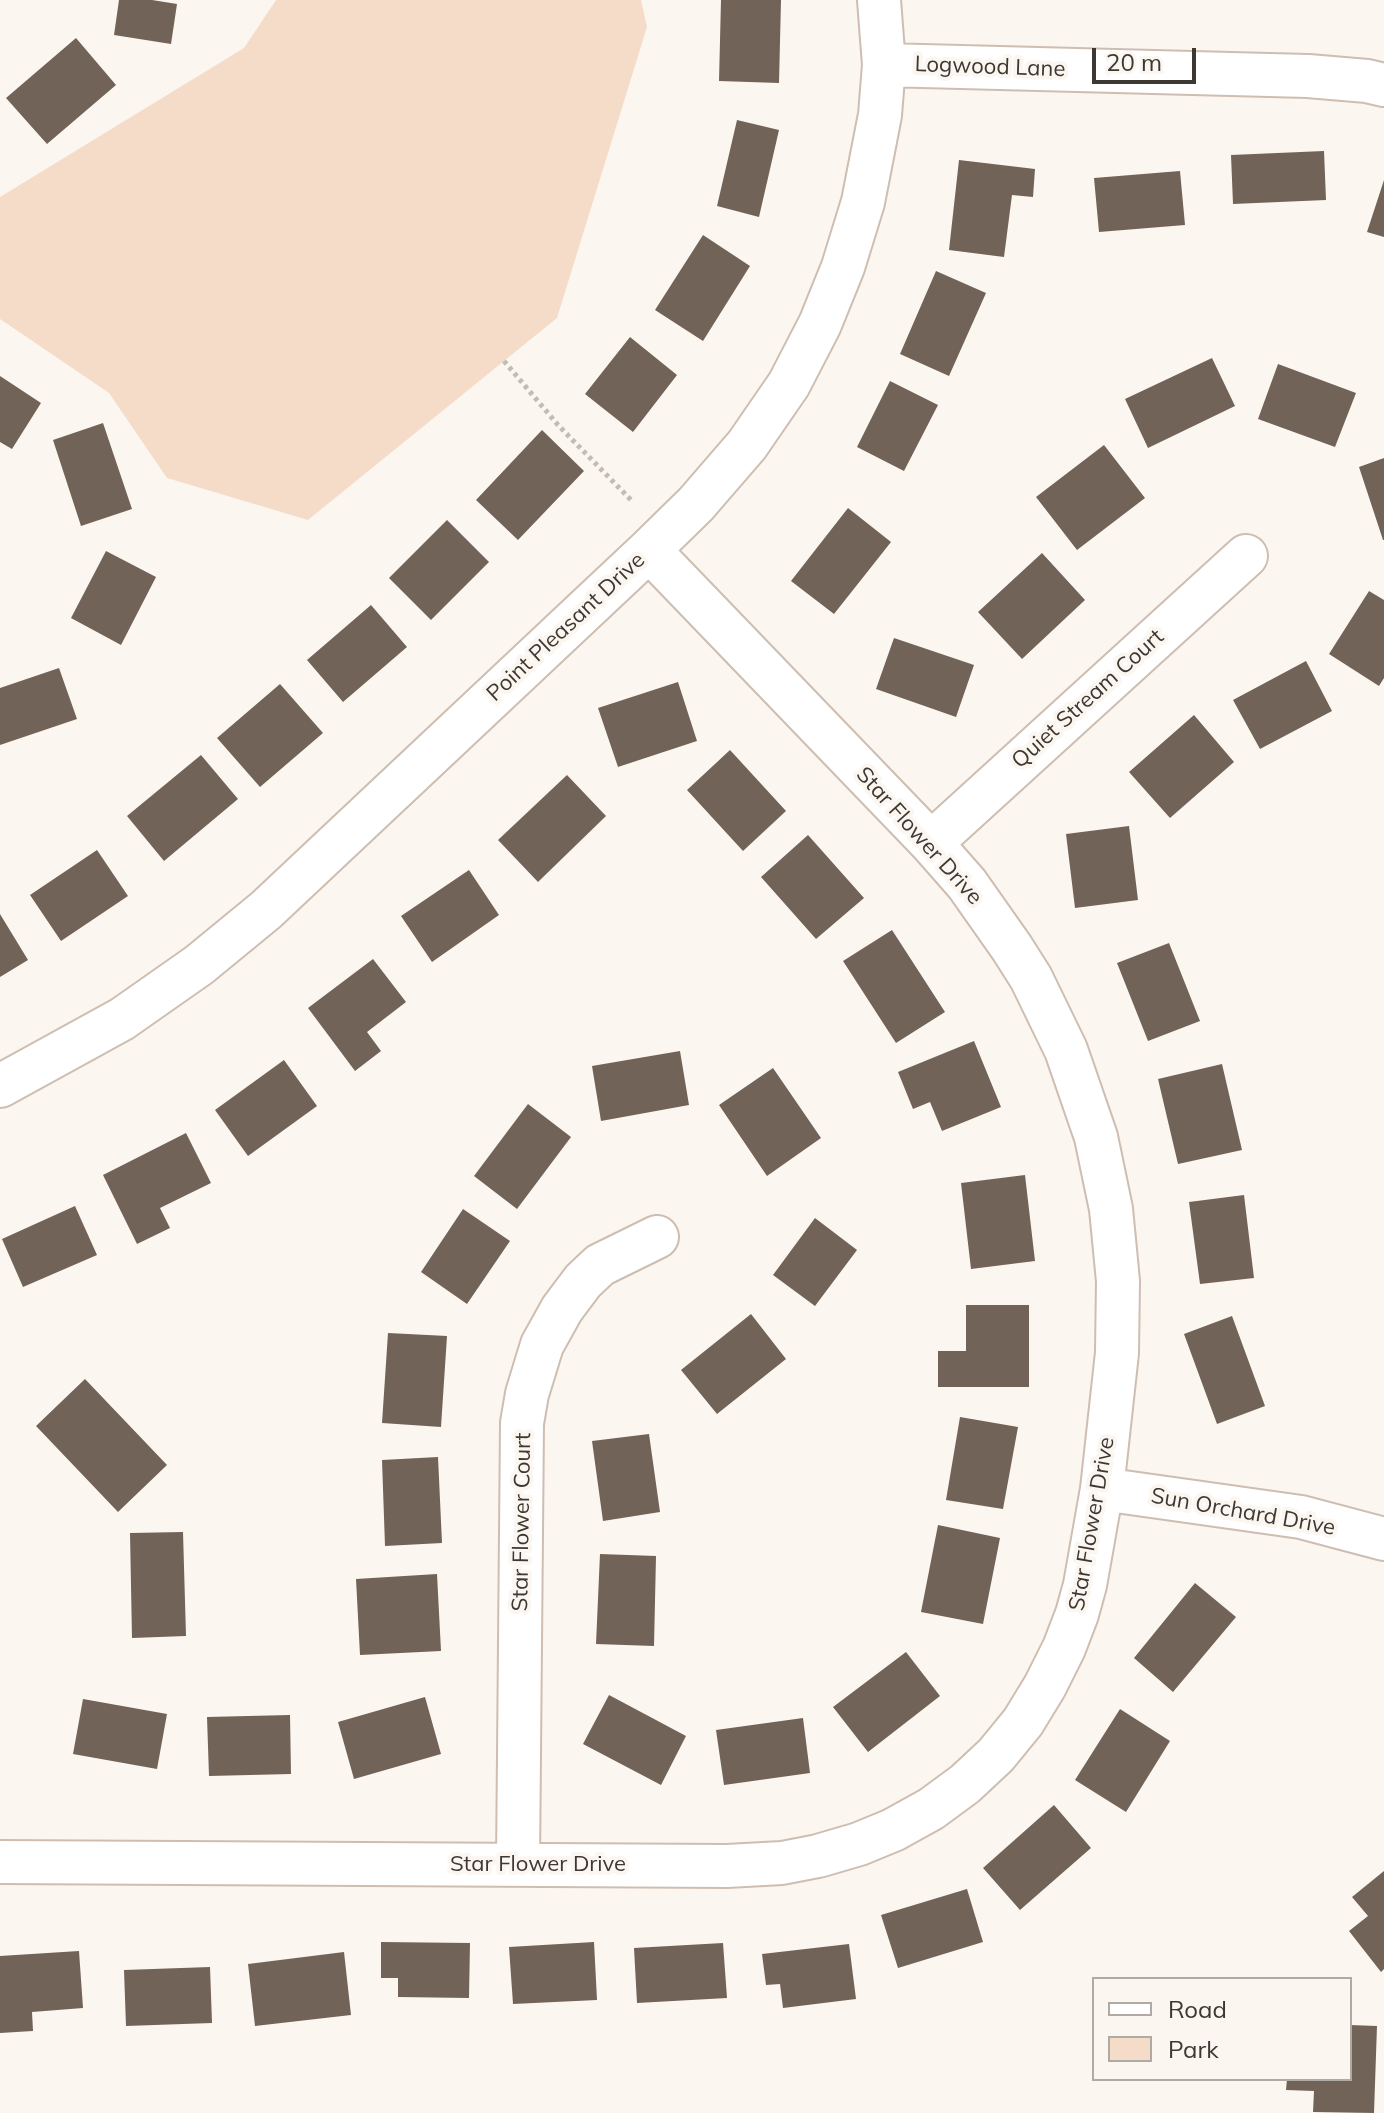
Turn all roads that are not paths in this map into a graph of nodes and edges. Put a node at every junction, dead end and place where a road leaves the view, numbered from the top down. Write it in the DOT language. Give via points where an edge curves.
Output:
graph roads {
  1 [pos="879,0"];
  2 [pos="884,65"];
  3 [pos="1384,85"];
  4 [pos="649,550"];
  5 [pos="1246,556"];
  6 [pos="931,843"];
  7 [pos="0,1086"];
  8 [pos="657,1237"];
  9 [pos="1102,1489"];
  10 [pos="1384,1539"];
  11 [pos="0,1862"];
  12 [pos="518,1864"];
  1 -- 2 [label="street, Point Pleasant Drive"];
  2 -- 3 [label="street, Logwood Lane" via="1308,76"];
  2 -- 4 [label="street, Point Pleasant Drive" via="863,202 820,324 789,384 747,445"];
  4 -- 6 [label="street, Star Flower Drive"];
  4 -- 7 [label="street, Point Pleasant Drive" via="266,910 122,1019"];
  5 -- 6 [label="street, Quiet Stream Court"];
  6 -- 9 [label="street, Star Flower Drive" via="967,884 1031,978 1066,1050 1096,1137 1118,1281 1117,1353"];
  8 -- 12 [label="street, Star Flower Court" via="600,1265 583,1281 542,1345 527,1394 522,1423"];
  9 -- 10 [label="street, Sun Orchard Drive" via="1301,1517"];
  9 -- 12 [label="street, Star Flower Drive" via="1077,1614 1045,1686 996,1755 931,1809 859,1844 782,1863"];
  11 -- 12 [label="street, Star Flower Drive"];
}
